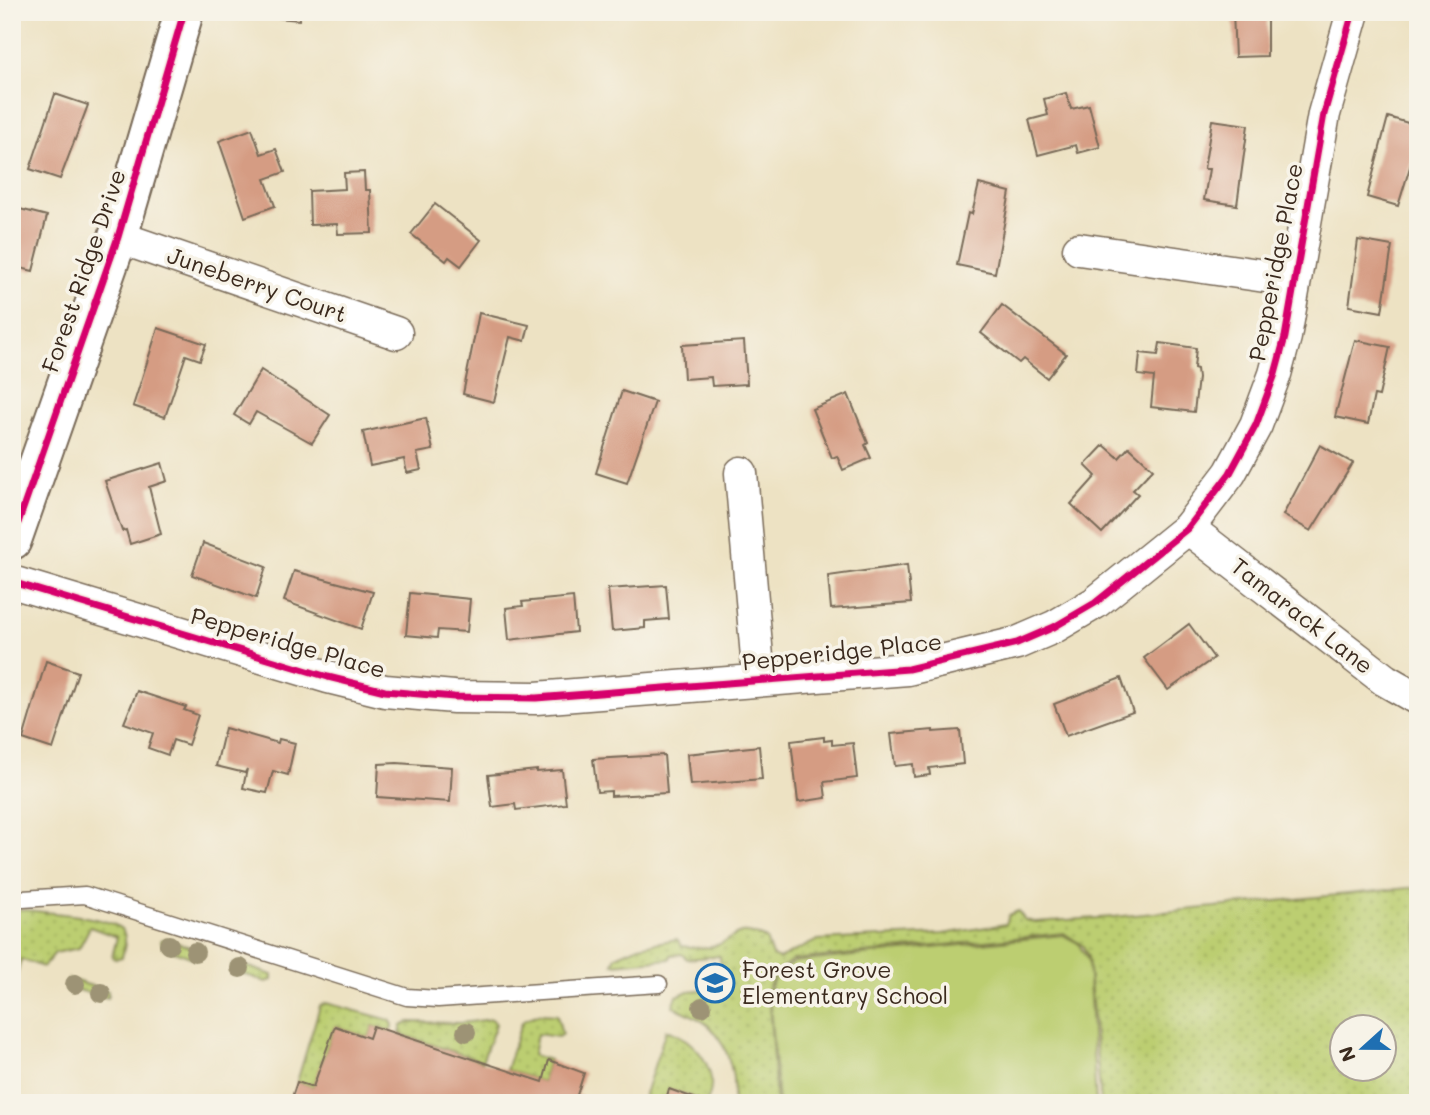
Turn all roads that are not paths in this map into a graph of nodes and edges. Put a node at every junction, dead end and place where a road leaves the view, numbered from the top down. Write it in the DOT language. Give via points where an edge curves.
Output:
graph roads {
  1 [pos="184,12"];
  2 [pos="1353,12"];
  3 [pos="118,237"];
  4 [pos="1079,249"];
  5 [pos="1293,280"];
  6 [pos="396,333"];
  7 [pos="741,473"];
  8 [pos="1188,528"];
  9 [pos="12,540"];
  10 [pos="12,582"];
  11 [pos="759,680"];
  12 [pos="1418,699"];
  13 [pos="12,895"];
  14 [pos="659,984"];
  1 -- 3 [label="street, Forest Ridge Drive"];
  2 -- 5 [label="street, Pepperidge Place" via="1324,114"];
  3 -- 6 [label="street, Juneberry Court"];
  3 -- 9 [label="street, Forest Ridge Drive"];
  4 -- 5 [label="street"];
  5 -- 8 [label="street, Pepperidge Place" via="1275,374 1256,425 1230,473"];
  7 -- 11 [label="street"];
  8 -- 11 [label="street, Pepperidge Place" via="1095,603 1017,643 908,669"];
  8 -- 12 [label="street, Tamarack Lane" via="1385,680"];
  10 -- 11 [label="street, Pepperidge Place" via="385,691 536,698"];
  13 -- 14 [label="lane" via="23,899 85,895 408,998"];
}
